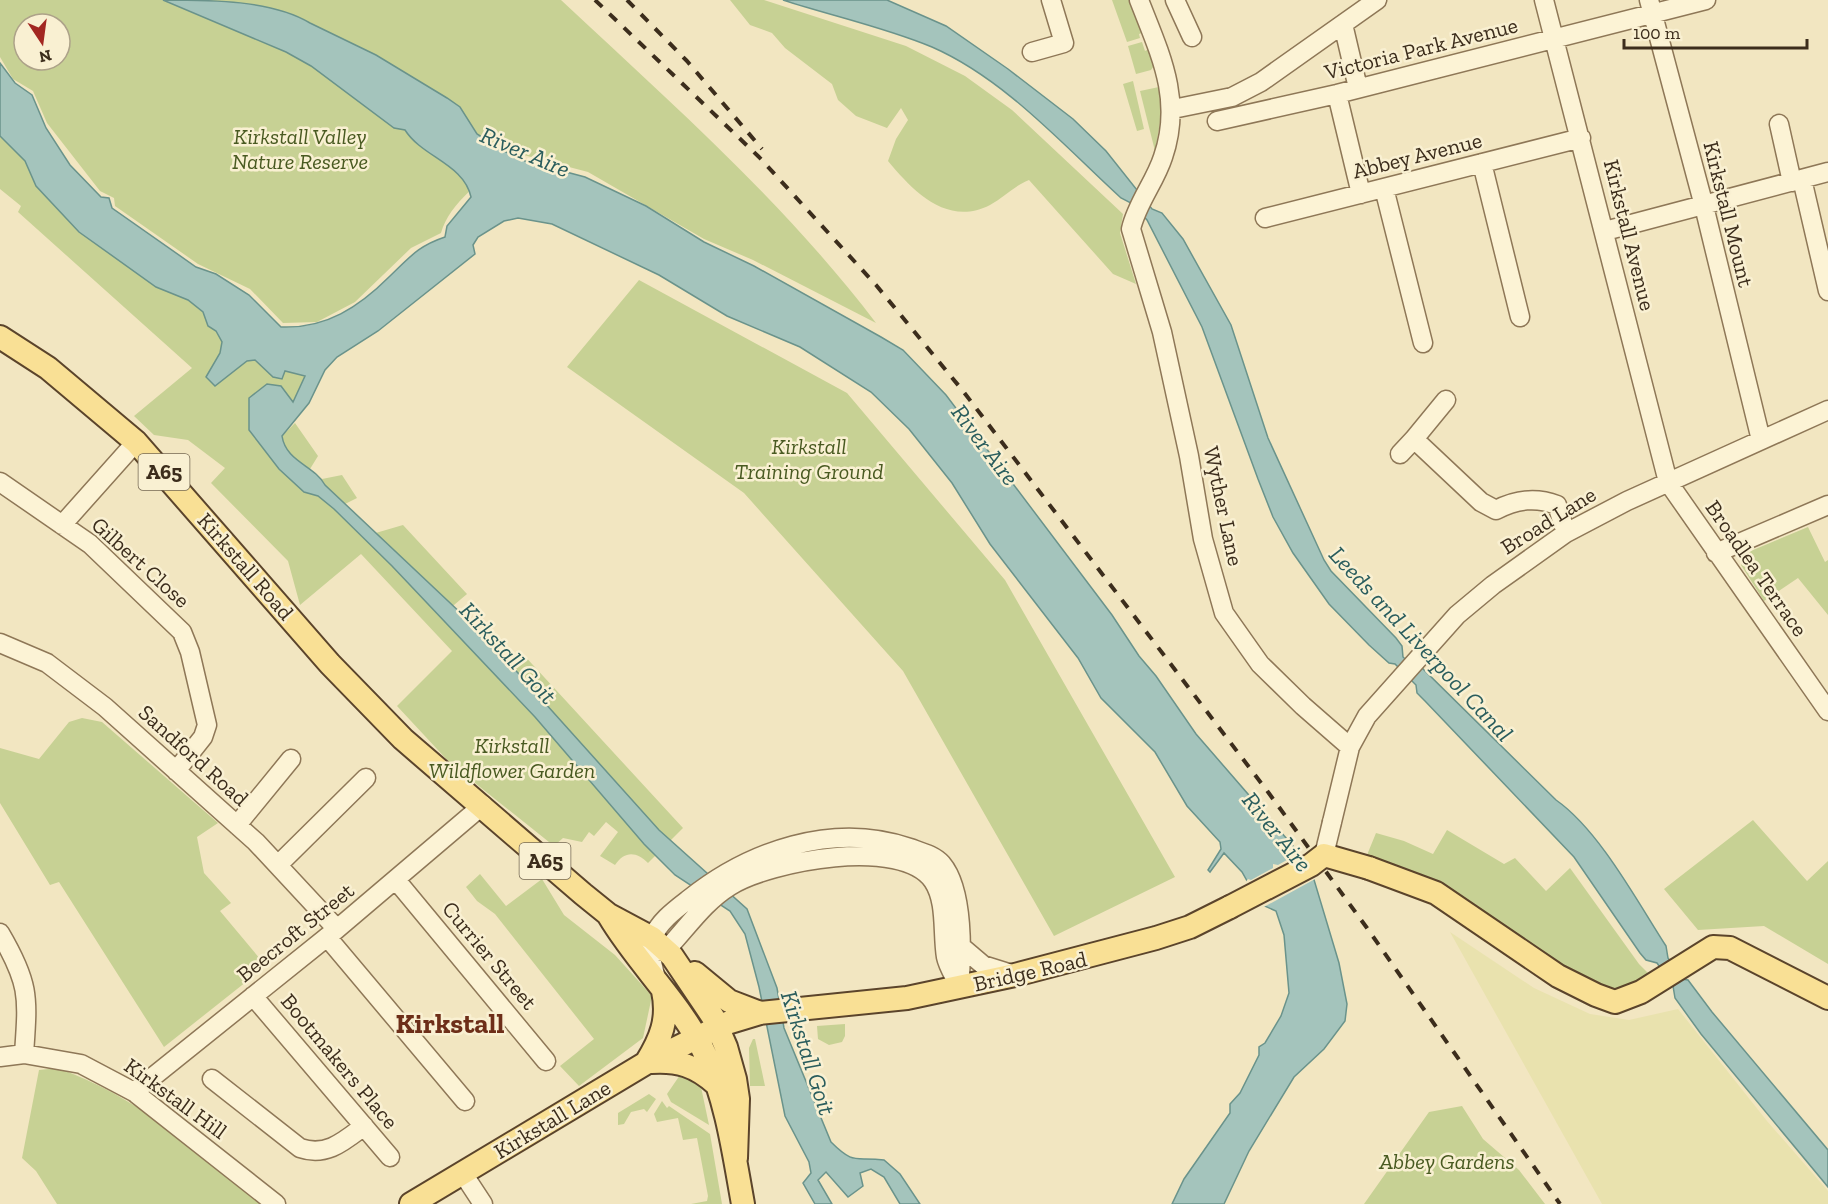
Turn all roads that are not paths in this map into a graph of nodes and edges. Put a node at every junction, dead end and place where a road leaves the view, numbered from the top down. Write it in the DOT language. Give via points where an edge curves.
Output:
graph roads {
  1 [pos="1051,0"];
  2 [pos="1139,0"];
  3 [pos="1175,0"];
  4 [pos="1377,0"];
  5 [pos="1544,0"];
  6 [pos="1706,0"];
  7 [pos="1650,7"];
  8 [pos="1343,24"];
  9 [pos="1192,37"];
  10 [pos="1555,39"];
  11 [pos="1032,52"];
  12 [pos="1358,88"];
  13 [pos="1337,94"];
  14 [pos="1173,109"];
  15 [pos="1218,122"];
  16 [pos="1779,124"];
  17 [pos="1581,138"];
  18 [pos="1482,163"];
  19 [pos="1828,172"];
  20 [pos="1797,181"];
  21 [pos="1384,188"];
  22 [pos="1361,194"];
  23 [pos="1704,206"];
  24 [pos="1265,218"];
  25 [pos="1605,231"];
  26 [pos="1828,291"];
  27 [pos="1520,317"];
  28 [pos="0,337"];
  29 [pos="1423,343"];
  30 [pos="1446,400"];
  31 [pos="1828,410"];
  32 [pos="1414,439"];
  33 [pos="1761,440"];
  34 [pos="136,442"];
  35 [pos="1400,454"];
  36 [pos="0,482"];
  37 [pos="1668,482"];
  38 [pos="1828,505"];
  39 [pos="62,525"];
  40 [pos="1566,533"];
  41 [pos="1716,553"];
  42 [pos="0,643"];
  43 [pos="1828,711"];
  44 [pos="1350,747"];
  45 [pos="291,759"];
  46 [pos="176,771"];
  47 [pos="366,778"];
  48 [pos="483,805"];
  49 [pos="237,825"];
  50 [pos="895,851"];
  51 [pos="1324,855"];
  52 [pos="278,865"];
  53 [pos="396,880"];
  54 [pos="702,898"];
  55 [pos="667,918"];
  56 [pos="616,923"];
  57 [pos="0,933"];
  58 [pos="332,933"];
  59 [pos="963,948"];
  60 [pos="665,950"];
  61 [pos="1015,975"];
  62 [pos="659,983"];
  63 [pos="959,988"];
  64 [pos="253,996"];
  65 [pos="1828,998"];
  66 [pos="760,1013"];
  67 [pos="717,1023"];
  68 [pos="696,1038"];
  69 [pos="24,1054"];
  70 [pos="0,1057"];
  71 [pos="546,1061"];
  72 [pos="646,1063"];
  73 [pos="724,1076"];
  74 [pos="212,1079"];
  75 [pos="134,1092"];
  76 [pos="465,1101"];
  77 [pos="364,1126"];
  78 [pos="390,1157"];
  79 [pos="462,1172"];
  80 [pos="276,1204"];
  81 [pos="411,1204"];
  82 [pos="483,1204"];
  83 [pos="743,1204"];
  1 -- 11 [label="street" via="1064,43"];
  2 -- 14 [label="street, Wyther Lane" via="1159,51"];
  3 -- 9 [label="street"];
  4 -- 8 [label="street"];
  5 -- 10 [label="street, Kirkstall Avenue"];
  6 -- 7 [label="street, Victoria Park Avenue"];
  7 -- 10 [label="street, Victoria Park Avenue"];
  7 -- 23 [label="street, Kirkstall Mount"];
  8 -- 12 [label="street"];
  8 -- 14 [label="street" via="1261,82 1232,97"];
  10 -- 12 [label="street, Victoria Park Avenue"];
  10 -- 17 [label="street, Kirkstall Avenue"];
  12 -- 13 [label="street, Victoria Park Avenue"];
  13 -- 15 [label="street, Victoria Park Avenue"];
  13 -- 22 [label="street"];
  14 -- 44 [label="street, Wyther Lane" via="1163,158 1131,229 1162,332 1203,539 1224,613 1260,664"];
  16 -- 20 [label="street"];
  17 -- 18 [label="street, Abbey Avenue"];
  17 -- 25 [label="street, Kirkstall Avenue"];
  18 -- 21 [label="street, Abbey Avenue"];
  18 -- 27 [label="street"];
  19 -- 20 [label="street"];
  20 -- 23 [label="street"];
  20 -- 26 [label="street"];
  21 -- 22 [label="street, Abbey Avenue"];
  21 -- 29 [label="street"];
  22 -- 24 [label="street, Abbey Avenue"];
  23 -- 25 [label="street"];
  23 -- 33 [label="street, Kirkstall Mount"];
  25 -- 37 [label="street, Kirkstall Avenue"];
  28 -- 34 [label="main road, Kirkstall Road / A65" via="48,368"];
  30 -- 32 [label="street"];
  31 -- 33 [label="street, Broad Lane"];
  32 -- 35 [label="street"];
  32 -- 40 [label="street" via="1481,502 1496,510 1524,500 1542,499 1557,506"];
  33 -- 37 [label="street, Broad Lane"];
  34 -- 39 [label="street"];
  34 -- 48 [label="main road, Kirkstall Road / A65" via="330,664 403,739"];
  36 -- 39 [label="street, Gilbert Close"];
  37 -- 40 [label="street, Broad Lane"];
  37 -- 41 [label="street, Broadlea Terrace"];
  38 -- 41 [label="street"];
  39 -- 46 [label="street, Gilbert Close" via="90,544 176,624 186,641 207,725 203,737"];
  40 -- 44 [label="street, Broad Lane" via="1512,569 1456,615 1367,716"];
  41 -- 43 [label="street, Broadlea Terrace"];
  42 -- 46 [label="street, Sandford Road" via="47,663 105,707"];
  44 -- 51 [label="street, bridge"];
  45 -- 49 [label="street"];
  46 -- 49 [label="street, Sandford Road"];
  47 -- 52 [label="street"];
  48 -- 53 [label="street, Beecroft Street"];
  48 -- 56 [label="main road, A65"];
  49 -- 52 [label="street, Sandford Road"];
  50 -- 54 [label="street" via="880,856 802,861 725,881"];
  50 -- 59 [label="street" via="928,854 947,871"];
  50 -- 63 [label="street" via="934,882 943,915 946,959"];
  51 -- 61 [label="main road, Bridge Road, bridge" via="1190,927"];
  51 -- 65 [label="main road, bridge" via="1436,893 1558,976 1615,1002 1641,992 1713,946 1730,948"];
  52 -- 58 [label="street, Sandford Road"];
  53 -- 58 [label="street, Beecroft Street"];
  53 -- 71 [label="street, Currier Street"];
  54 -- 55 [label="street"];
  54 -- 60 [label="street"];
  55 -- 56 [label="street"];
  55 -- 60 [label="street"];
  56 -- 60 [label="main road, A65"];
  56 -- 62 [label="main road, A65"];
  57 -- 69 [label="street" via="26,987"];
  58 -- 64 [label="street, Beecroft Street"];
  58 -- 76 [label="street, Sandford Road"];
  59 -- 61 [label="street" via="983,965"];
  59 -- 63 [label="street"];
  60 -- 62 [label="street"];
  60 -- 66 [label="main road" via="729,1001"];
  60 -- 67 [label="main road, A65"];
  61 -- 63 [label="main road, Bridge Road"];
  62 -- 68 [label="main road, A65"];
  62 -- 72 [label="main road" via="665,1009 664,1029"];
  63 -- 66 [label="main road, Bridge Road" via="887,1001"];
  64 -- 75 [label="street, Beecroft Street"];
  64 -- 77 [label="street, Bootmakers Place"];
  66 -- 67 [label="main road, Bridge Road"];
  66 -- 73 [label="main road" via="738,1032"];
  67 -- 68 [label="main road, Bridge Road"];
  67 -- 73 [label="main road, A65"];
  68 -- 72 [label="main road, Kirkstall Lane"];
  68 -- 73 [label="main road, A65"];
  69 -- 70 [label="street, Kirkstall Hill"];
  69 -- 75 [label="street, Kirkstall Hill" via="81,1064"];
  72 -- 73 [label="main road" via="686,1064"];
  72 -- 79 [label="main road, Kirkstall Lane"];
  73 -- 83 [label="main road, A65"];
  74 -- 77 [label="street" via="308,1151 328,1150"];
  75 -- 80 [label="street, Kirkstall Hill"];
  77 -- 78 [label="street, Bootmakers Place"];
  79 -- 81 [label="main road, Kirkstall Lane"];
  79 -- 82 [label="street"];
}
